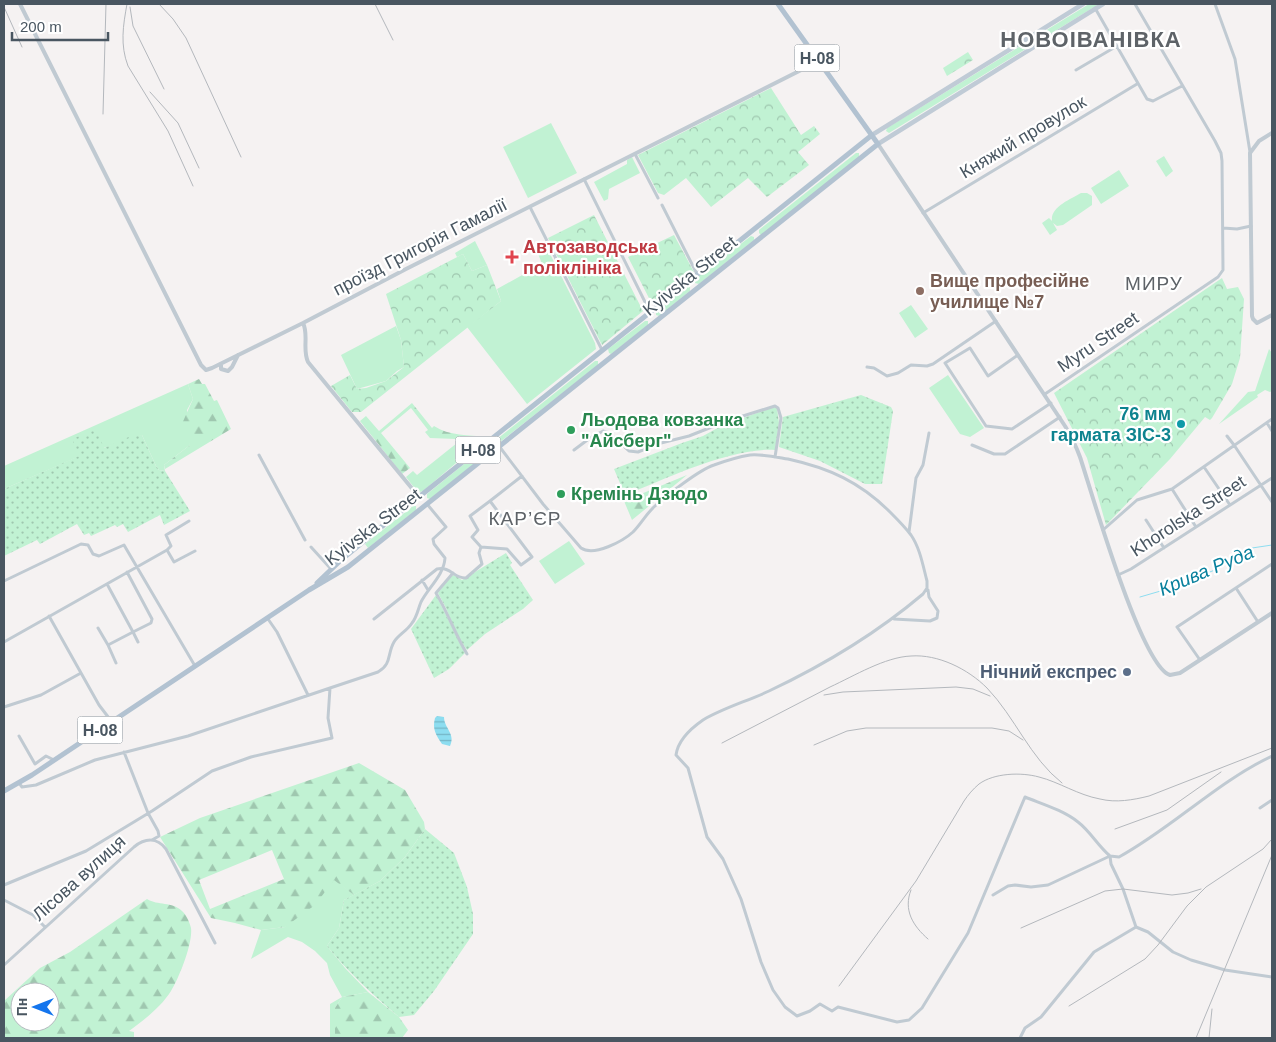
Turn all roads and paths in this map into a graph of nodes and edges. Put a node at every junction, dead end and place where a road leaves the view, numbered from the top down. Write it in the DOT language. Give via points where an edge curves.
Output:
graph roads {
  1 [pos="20,4"];
  2 [pos="778,4"];
  3 [pos="1083,4"];
  4 [pos="1103,4"];
  5 [pos="1135,4"];
  6 [pos="1215,4"];
  7 [pos="1095,8"];
  8 [pos="1117,46"];
  9 [pos="819,62"];
  10 [pos="1076,70"];
  11 [pos="1137,84"];
  12 [pos="1182,86"];
  13 [pos="1272,133"];
  14 [pos="872,134"];
  15 [pos="878,144"];
  16 [pos="1250,153"];
  17 [pos="635,154"];
  18 [pos="584,179"];
  19 [pos="658,198"];
  20 [pos="662,205"];
  21 [pos="530,207"];
  22 [pos="923,213"];
  23 [pos="1251,226"];
  24 [pos="1223,228"];
  25 [pos="753,230"];
  26 [pos="759,239"];
  27 [pos="698,274"];
  28 [pos="690,280"];
  29 [pos="697,288"];
  30 [pos="650,313"];
  31 [pos="1272,315"];
  32 [pos="657,321"];
  33 [pos="996,321"];
  34 [pos="303,323"];
  35 [pos="602,350"];
  36 [pos="238,355"];
  37 [pos="1019,355"];
  38 [pos="609,359"];
  39 [pos="221,364"];
  40 [pos="215,367"];
  41 [pos="866,368"];
  42 [pos="222,371"];
  43 [pos="1045,394"];
  44 [pos="1052,403"];
  45 [pos="1060,417"];
  46 [pos="1272,419"];
  47 [pos="1267,423"];
  48 [pos="1272,431"];
  49 [pos="929,433"];
  50 [pos="1227,436"];
  51 [pos="493,438"];
  52 [pos="972,445"];
  53 [pos="1234,445"];
  54 [pos="500,446"];
  55 [pos="574,450"];
  56 [pos="259,455"];
  57 [pos="775,457"];
  58 [pos="1204,466"];
  59 [pos="522,476"];
  60 [pos="1272,478"];
  61 [pos="1261,485"];
  62 [pos="1172,489"];
  63 [pos="419,497"];
  64 [pos="490,502"];
  65 [pos="1272,502"];
  66 [pos="426,505"];
  67 [pos="1230,506"];
  68 [pos="1146,520"];
  69 [pos="190,521"];
  70 [pos="1196,527"];
  71 [pos="1103,530"];
  72 [pos="909,533"];
  73 [pos="305,540"];
  74 [pos="311,547"];
  75 [pos="481,547"];
  76 [pos="1164,548"];
  77 [pos="167,550"];
  78 [pos="195,551"];
  79 [pos="1272,564"];
  80 [pos="137,567"];
  81 [pos="442,568"];
  82 [pos="331,569"];
  83 [pos="128,572"];
  84 [pos="453,572"];
  85 [pos="1118,575"];
  86 [pos="422,580"];
  87 [pos="4,582"];
  88 [pos="107,584"];
  89 [pos="928,588"];
  90 [pos="1236,588"];
  91 [pos="309,590"];
  92 [pos="428,591"];
  93 [pos="1272,613"];
  94 [pos="49,616"];
  95 [pos="894,618"];
  96 [pos="268,619"];
  97 [pos="374,619"];
  98 [pos="1258,622"];
  99 [pos="98,628"];
  100 [pos="133,632"];
  101 [pos="4,642"];
  102 [pos="138,642"];
  103 [pos="108,645"];
  104 [pos="467,654"];
  105 [pos="1200,660"];
  106 [pos="116,663"];
  107 [pos="196,667"];
  108 [pos="81,674"];
  109 [pos="330,688"];
  110 [pos="308,695"];
  111 [pos="4,706"];
  112 [pos="112,722"];
  113 [pos="18,736"];
  114 [pos="124,752"];
  115 [pos="1272,756"];
  116 [pos="55,760"];
  117 [pos="19,783"];
  118 [pos="4,791"];
  119 [pos="1272,800"];
  120 [pos="1260,808"];
  121 [pos="148,813"];
  122 [pos="152,840"];
  123 [pos="1110,856"];
  124 [pos="4,885"];
  125 [pos="993,895"];
  126 [pos="4,900"];
  127 [pos="1136,927"];
  128 [pos="45,928"];
  129 [pos="215,943"];
  130 [pos="4,965"];
  131 [pos="1272,977"];
  132 [pos="1020,1038"];
  1 -- 40 [label="street, проїзд Григорія Гамалії" via="201,365 206,370"];
  2 -- 9 [label="main road, Н-08"];
  3 -- 14 [label="main road, Kyivska Street"];
  4 -- 7 [label="main road, Kyivska Street"];
  5 -- 12 [label="street, Myru Street"];
  6 -- 16 [label="street" via="1234,59"];
  7 -- 8 [label="street"];
  7 -- 15 [label="main road, Kyivska Street"];
  8 -- 10 [label="street"];
  8 -- 11 [label="street"];
  9 -- 14 [label="main road, Н-08"];
  9 -- 17 [label="street"];
  11 -- 12 [label="street" via="1147,99 1153,101"];
  11 -- 22 [label="street, Княжий провулок"];
  12 -- 24 [label="street, Myru Street" via="1221,153"];
  13 -- 16 [label="street" via="1259,141"];
  14 -- 15 [label="main road, Н-08"];
  14 -- 25 [label="main road, Kyivska Street / Н-08"];
  15 -- 22 [label="street"];
  15 -- 26 [label="main road, Kyivska Street / Н-08"];
  16 -- 23 [label="street"];
  17 -- 18 [label="street"];
  17 -- 19 [label="street"];
  18 -- 21 [label="street"];
  18 -- 30 [label="street"];
  20 -- 27 [label="street"];
  21 -- 34 [label="street, проїзд Григорія Гамалії"];
  21 -- 35 [label="street, проїзд Григорія Гамалії"];
  22 -- 33 [label="street"];
  23 -- 24 [label="street"];
  23 -- 31 [label="street" via="1252,316 1255,322 1260,322"];
  24 -- 43 [label="street, Myru Street" via="1223,270 1218,277"];
  25 -- 26 [label="main road"];
  25 -- 27 [label="main road, Kyivska Street / Н-08"];
  26 -- 29 [label="main road, Kyivska Street / Н-08"];
  27 -- 28 [label="main road, Kyivska Street / Н-08"];
  28 -- 29 [label="main road"];
  28 -- 30 [label="main road, Kyivska Street / Н-08"];
  29 -- 32 [label="main road, Kyivska Street / Н-08"];
  30 -- 32 [label="main road"];
  30 -- 35 [label="main road, Kyivska Street / Н-08"];
  32 -- 38 [label="main road, Kyivska Street / Н-08"];
  33 -- 37 [label="street"];
  33 -- 41 [label="street" via="927,366 911,365 887,376 874,368"];
  34 -- 36 [label="street, проїзд Григорія Гамалії"];
  34 -- 63 [label="street" via="308,362"];
  35 -- 38 [label="main road"];
  35 -- 51 [label="main road, Kyivska Street / Н-08"];
  36 -- 39 [label="street, проїзд Григорія Гамалії"];
  36 -- 42 [label="street" via="230,369"];
  37 -- 43 [label="street"];
  37 -- 44 [label="street" via="988,376 970,348 945,364 986,426 1012,429"];
  38 -- 54 [label="main road, Kyivska Street / Н-08"];
  39 -- 40 [label="street, проїзд Григорія Гамалії"];
  39 -- 42 [label="street"];
  40 -- 42 [label="street"];
  43 -- 44 [label="street"];
  44 -- 45 [label="street"];
  45 -- 52 [label="street" via="1004,454 994,454"];
  45 -- 71 [label="street" via="1076,448"];
  46 -- 47 [label="street"];
  47 -- 48 [label="street"];
  47 -- 53 [label="street"];
  49 -- 72 [label="street" via="916,478"];
  50 -- 53 [label="street"];
  51 -- 54 [label="main road"];
  51 -- 63 [label="main road, Kyivska Street / Н-08"];
  53 -- 58 [label="street"];
  53 -- 61 [label="street"];
  54 -- 59 [label="street"];
  54 -- 66 [label="main road, Kyivska Street / Н-08"];
  55 -- 57 [label="street" via="603,431 609,432 629,451 638,452 775,406 781,418"];
  56 -- 73 [label="street"];
  57 -- 59 [label="street" via="751,455 707,467 657,504 633,532 591,552 582,548"];
  57 -- 72 [label="street" via="816,466 852,481 882,504"];
  58 -- 62 [label="street"];
  58 -- 67 [label="street"];
  59 -- 64 [label="street"];
  60 -- 61 [label="street, Khorolska Street"];
  61 -- 65 [label="street"];
  61 -- 67 [label="street, Khorolska Street"];
  62 -- 70 [label="street"];
  62 -- 71 [label="street" via="1136,500"];
  63 -- 66 [label="main road"];
  63 -- 82 [label="main road, Kyivska Street / Н-08"];
  64 -- 75 [label="street" via="469,517 478,530 472,537"];
  64 -- 75 [label="street" via="532,557 521,565 507,549"];
  66 -- 81 [label="street" via="446,526 433,539 445,558"];
  66 -- 91 [label="main road, Kyivska Street / Н-08" via="348,567"];
  67 -- 70 [label="street, Khorolska Street"];
  68 -- 76 [label="street"];
  69 -- 77 [label="street" via="166,535 171,546"];
  70 -- 76 [label="street, Khorolska Street"];
  71 -- 85 [label="street"];
  72 -- 89 [label="street" via="918,548"];
  74 -- 82 [label="street"];
  75 -- 84 [label="street" via="481,566 464,579"];
  76 -- 85 [label="street, Khorolska Street"];
  77 -- 78 [label="street" via="174,562"];
  77 -- 80 [label="street"];
  79 -- 90 [label="street"];
  80 -- 83 [label="street"];
  80 -- 87 [label="street" via="124,544 99,556 93,554 88,545 81,544"];
  80 -- 107 [label="street"];
  81 -- 84 [label="street"];
  81 -- 86 [label="street"];
  81 -- 92 [label="street"];
  82 -- 91 [label="main road, Kyivska Street / Н-08"];
  83 -- 88 [label="street"];
  83 -- 100 [label="street" via="152,619 151,623"];
  84 -- 104 [label="street" via="436,593"];
  85 -- 105 [label="street" via="1133,617 1167,674 1180,673"];
  86 -- 92 [label="street"];
  86 -- 97 [label="street"];
  88 -- 94 [label="street"];
  88 -- 100 [label="street"];
  89 -- 95 [label="street"];
  89 -- 95 [label="street" via="929,597 938,611 937,618"];
  90 -- 98 [label="street"];
  90 -- 105 [label="street" via="1177,626"];
  91 -- 96 [label="main road, Kyivska Street / Н-08"];
  92 -- 109 [label="street" via="414,621 394,641 384,668"];
  93 -- 98 [label="street"];
  94 -- 101 [label="street"];
  94 -- 108 [label="street"];
  95 -- 123 [label="street" via="806,672 705,719 685,735 677,748 676,755 688,768 707,837 723,859 742,899 761,962 784,1007 797,1016 820,1004 832,1011 838,1007 897,1022 909,1020 922,1008 968,933 1025,797 1079,822"];
  96 -- 107 [label="main road, Kyivska Street / Н-08"];
  96 -- 110 [label="street"];
  98 -- 105 [label="street"];
  99 -- 103 [label="street"];
  100 -- 102 [label="street"];
  100 -- 103 [label="street"];
  103 -- 106 [label="street"];
  107 -- 112 [label="main road, Н-08"];
  108 -- 111 [label="street" via="41,695"];
  108 -- 112 [label="street"];
  109 -- 110 [label="street"];
  109 -- 121 [label="street" via="328,718 332,738 273,750 224,766 203,776"];
  110 -- 114 [label="street" via="181,738"];
  112 -- 116 [label="main road, Н-08"];
  113 -- 116 [label="street" via="35,764 46,756"];
  114 -- 117 [label="street" via="95,760 36,785 22,787"];
  114 -- 121 [label="street"];
  115 -- 123 [label="street" via="1128,852 1119,857"];
  116 -- 117 [label="main road, Н-08"];
  117 -- 118 [label="main road, Н-08"];
  119 -- 120 [label="street"];
  121 -- 122 [label="street" via="159,834"];
  121 -- 124 [label="street" via="86,852"];
  122 -- 128 [label="street, Лісова вулиця" via="134,846"];
  122 -- 129 [label="street, Лісова вулиця" via="160,842 166,849"];
  123 -- 125 [label="street" via="1048,884 1031,887 1015,884"];
  123 -- 127 [label="street"];
  126 -- 128 [label="street" via="32,915"];
  127 -- 131 [label="street" via="1190,960 1225,970"];
  127 -- 132 [label="street" via="1094,952 1041,1018 1025,1028"];
  128 -- 130 [label="street, Лісова вулиця"];
}
